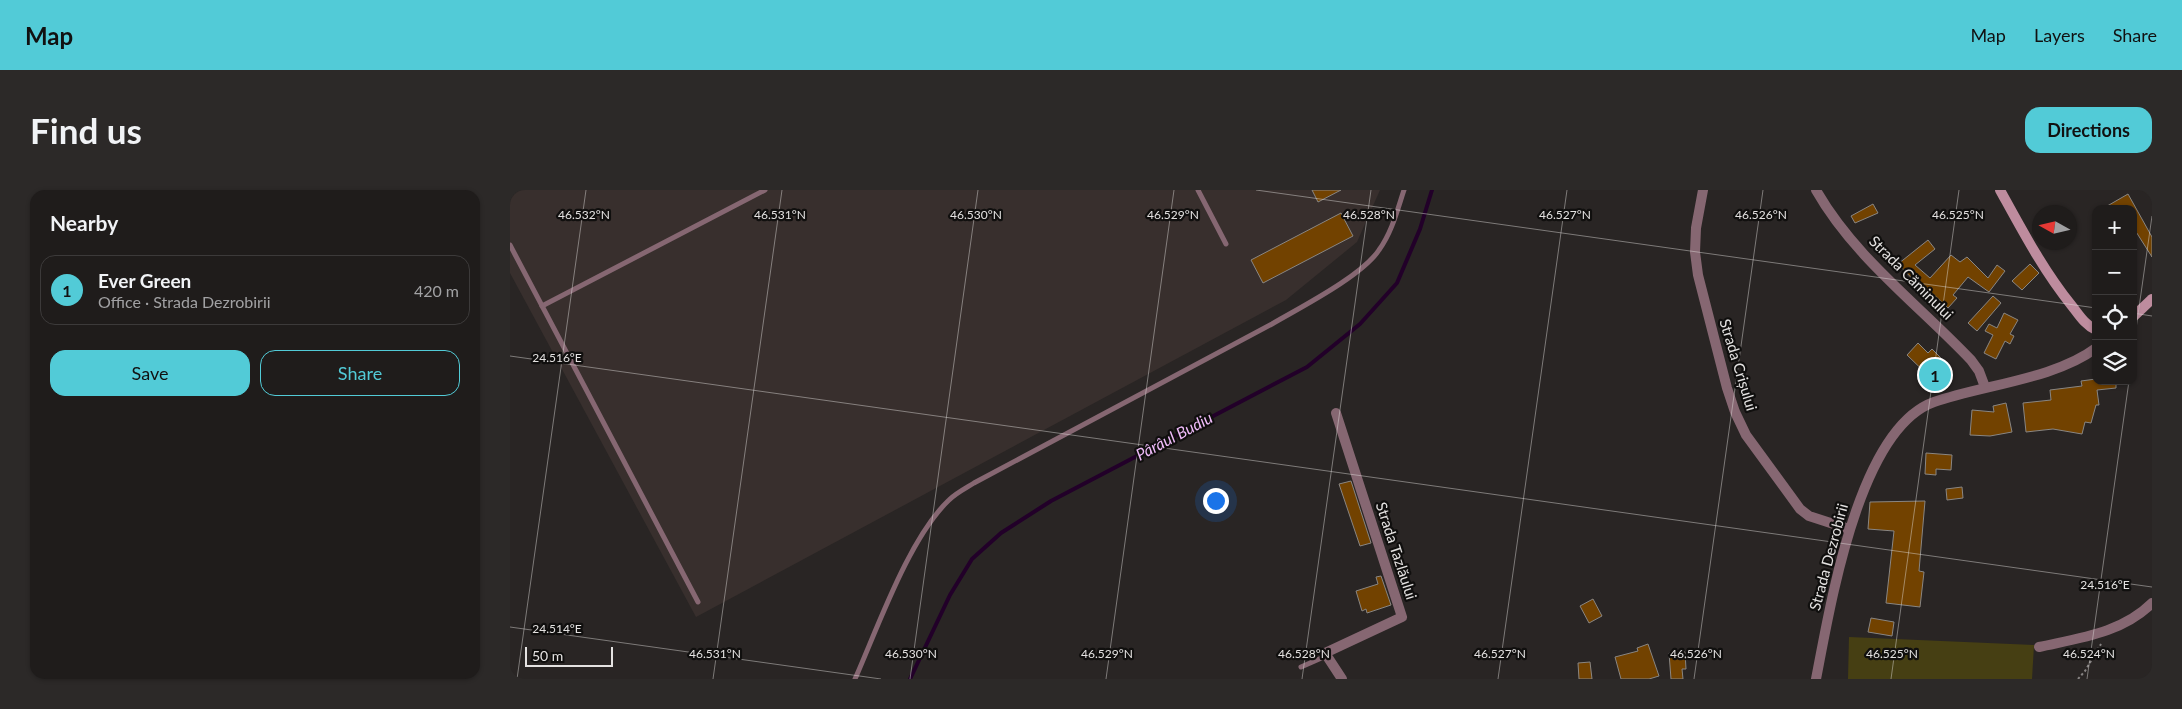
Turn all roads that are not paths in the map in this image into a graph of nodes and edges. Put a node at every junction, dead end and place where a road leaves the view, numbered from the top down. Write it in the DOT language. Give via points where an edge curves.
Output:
graph roads {
  1 [pos="765,190"];
  2 [pos="1198,190"];
  3 [pos="1404,190"];
  4 [pos="1703,190"];
  5 [pos="1816,190"];
  6 [pos="2000,190"];
  7 [pos="1226,244"];
  8 [pos="510,245"];
  9 [pos="2152,299"];
  10 [pos="542,306"];
  11 [pos="2137,313"];
  12 [pos="2092,327"];
  13 [pos="2092,351"];
  14 [pos="1984,387"];
  15 [pos="1336,413"];
  16 [pos="1849,529"];
  17 [pos="698,602"];
  18 [pos="2152,603"];
  19 [pos="2039,647"];
  20 [pos="1326,654"];
  21 [pos="1301,667"];
  22 [pos="855,679"];
  23 [pos="1342,679"];
  24 [pos="1816,679"];
  1 -- 10 [label="lane"];
  2 -- 7 [label="lane"];
  3 -- 22 [label="lane" via="1389,234 1378,252 1319,297 974,483 950,500 934,518 905,568"];
  4 -- 16 [label="street, Strada Crișului" via="1696,228 1698,275 1735,412 1746,435 1800,509 1809,516"];
  5 -- 14 [label="street, Strada Căminului" via="1847,234 1971,360"];
  6 -- 12 [label="main road" via="2037,257 2064,297"];
  8 -- 10 [label="lane"];
  9 -- 11 [label="main road"];
  10 -- 17 [label="lane"];
  13 -- 14 [label="street, Strada Dezrobirii" via="2076,361"];
  14 -- 16 [label="street, Strada Dezrobirii" via="1933,402 1904,422 1893,435 1866,485"];
  15 -- 20 [label="street, Strada Tazlăului" via="1402,617"];
  16 -- 24 [label="street, Strada Dezrobirii"];
  18 -- 19 [label="street" via="2142,613 2107,631"];
  20 -- 21 [label="lane"];
  20 -- 23 [label="street"];
}
